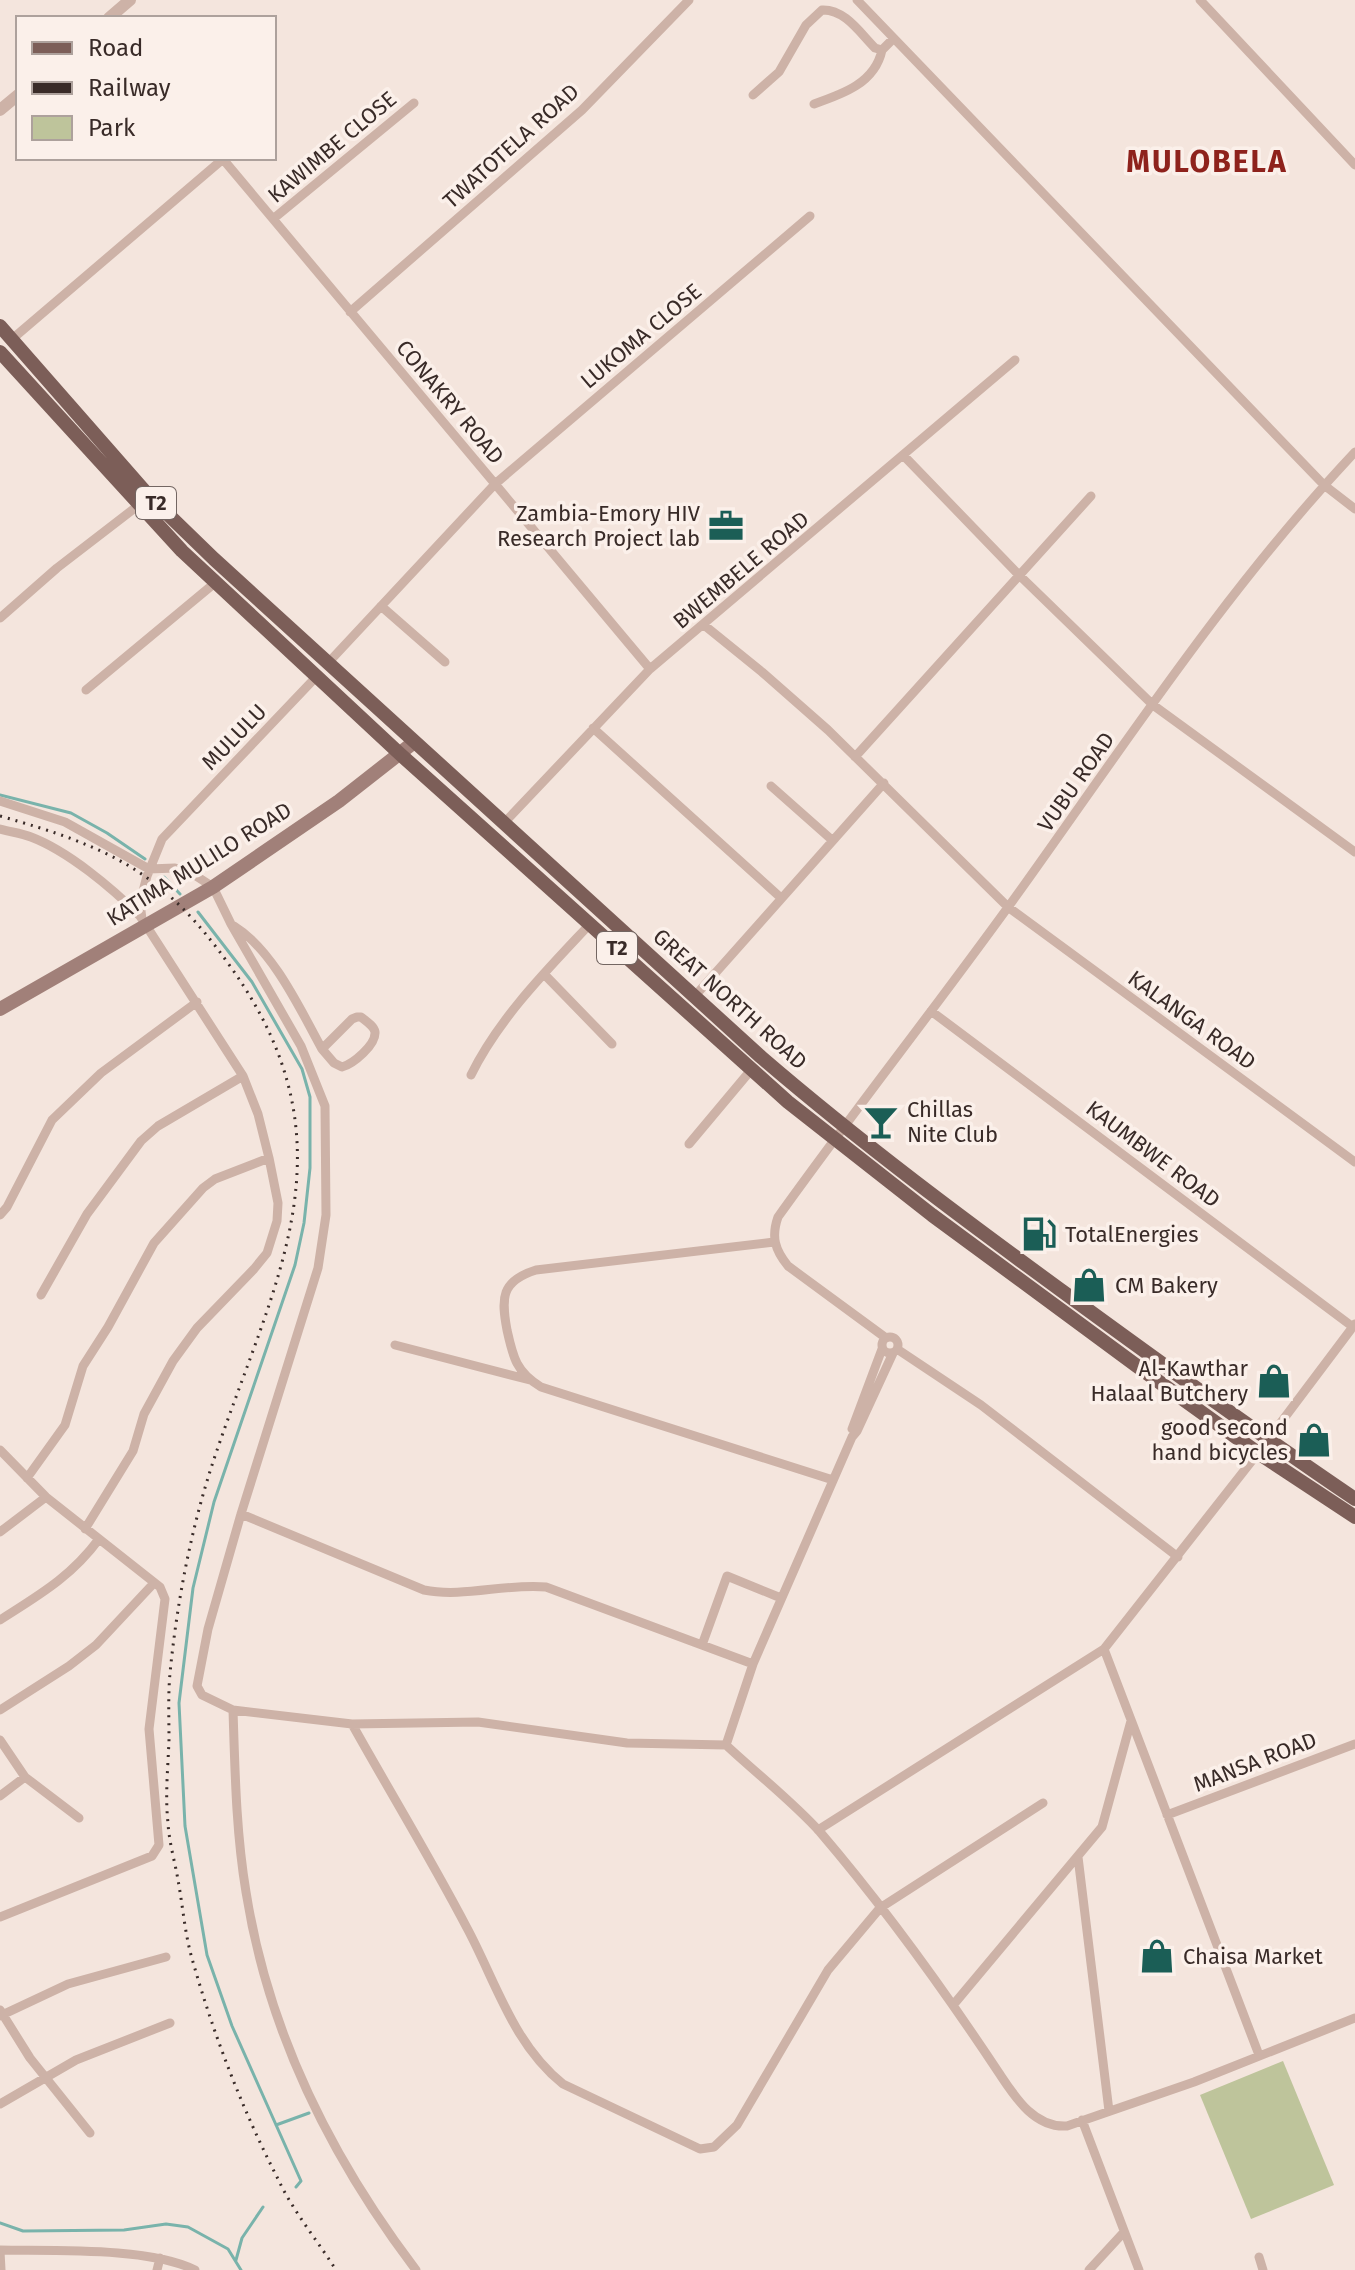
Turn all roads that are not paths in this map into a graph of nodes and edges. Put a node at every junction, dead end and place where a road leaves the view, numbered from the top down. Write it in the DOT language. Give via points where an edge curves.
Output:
graph roads {
  1 [pos="130,0"];
  2 [pos="689,0"];
  3 [pos="857,0"];
  4 [pos="1200,0"];
  5 [pos="111,16"];
  6 [pos="893,39"];
  7 [pos="882,50"];
  8 [pos="753,95"];
  9 [pos="16,97"];
  10 [pos="414,103"];
  11 [pos="814,104"];
  12 [pos="0,110"];
  13 [pos="221,160"];
  14 [pos="223,160"];
  15 [pos="1355,165"];
  16 [pos="810,216"];
  17 [pos="273,219"];
  18 [pos="350,312"];
  19 [pos="0,326"];
  20 [pos="11,340"];
  21 [pos="0,352"];
  22 [pos="1015,360"];
  23 [pos="1355,452"];
  24 [pos="904,456"];
  25 [pos="495,484"];
  26 [pos="1324,485"];
  27 [pos="1091,496"];
  28 [pos="144,501"];
  29 [pos="1355,509"];
  30 [pos="1019,575"];
  31 [pos="216,582"];
  32 [pos="381,606"];
  33 [pos="0,618"];
  34 [pos="704,625"];
  35 [pos="445,662"];
  36 [pos="328,663"];
  37 [pos="650,669"];
  38 [pos="317,676"];
  39 [pos="86,690"];
  40 [pos="1153,705"];
  41 [pos="593,728"];
  42 [pos="413,743"];
  43 [pos="400,754"];
  44 [pos="855,757"];
  45 [pos="884,783"];
  46 [pos="771,786"];
  47 [pos="0,801"];
  48 [pos="504,823"];
  49 [pos="0,829"];
  50 [pos="832,840"];
  51 [pos="1355,852"];
  52 [pos="149,869"];
  53 [pos="213,887"];
  54 [pos="780,897"];
  55 [pos="1008,907"];
  56 [pos="144,923"];
  57 [pos="231,924"];
  58 [pos="590,924"];
  59 [pos="544,974"];
  60 [pos="694,997"];
  61 [pos="197,1002"];
  62 [pos="0,1009"];
  63 [pos="931,1011"];
  64 [pos="612,1044"];
  65 [pos="322,1049"];
  66 [pos="751,1070"];
  67 [pos="471,1075"];
  68 [pos="243,1076"];
  69 [pos="839,1134"];
  70 [pos="689,1144"];
  71 [pos="269,1158"];
  72 [pos="1355,1162"];
  73 [pos="0,1215"];
  74 [pos="774,1242"];
  75 [pos="41,1295"];
  76 [pos="1354,1325"];
  77 [pos="886,1338"];
  78 [pos="395,1345"];
  79 [pos="882,1349"];
  80 [pos="895,1351"];
  81 [pos="530,1380"];
  82 [pos="852,1437"];
  83 [pos="1267,1440"];
  84 [pos="0,1450"];
  85 [pos="1258,1453"];
  86 [pos="27,1478"];
  87 [pos="833,1480"];
  88 [pos="46,1497"];
  89 [pos="1355,1499"];
  90 [pos="241,1514"];
  91 [pos="1355,1517"];
  92 [pos="85,1529"];
  93 [pos="0,1532"];
  94 [pos="99,1539"];
  95 [pos="1178,1557"];
  96 [pos="154,1583"];
  97 [pos="781,1598"];
  98 [pos="0,1620"];
  99 [pos="702,1645"];
  100 [pos="1104,1649"];
  101 [pos="753,1664"];
  102 [pos="0,1710"];
  103 [pos="233,1710"];
  104 [pos="1131,1721"];
  105 [pos="352,1724"];
  106 [pos="0,1740"];
  107 [pos="1355,1744"];
  108 [pos="726,1745"];
  109 [pos="25,1777"];
  110 [pos="0,1796"];
  111 [pos="1043,1803"];
  112 [pos="1167,1815"];
  113 [pos="79,1818"];
  114 [pos="818,1830"];
  115 [pos="1078,1857"];
  116 [pos="880,1908"];
  117 [pos="0,1917"];
  118 [pos="166,1957"];
  119 [pos="954,2004"];
  120 [pos="1,2013"];
  121 [pos="1355,2018"];
  122 [pos="170,2023"];
  123 [pos="1259,2055"];
  124 [pos="44,2078"];
  125 [pos="0,2104"];
  126 [pos="1109,2111"];
  127 [pos="1082,2120"];
  128 [pos="90,2133"];
  129 [pos="1124,2232"];
  130 [pos="0,2251"];
  131 [pos="1259,2257"];
  132 [pos="160,2258"];
  133 [pos="1,2270"];
  134 [pos="157,2270"];
  135 [pos="195,2270"];
  136 [pos="416,2270"];
  137 [pos="1089,2270"];
  138 [pos="1139,2270"];
  139 [pos="1263,2270"];
  1 -- 5 [label="street"];
  2 -- 18 [label="street, TWATOTELA ROAD" via="582,110"];
  3 -- 6 [label="street"];
  4 -- 15 [label="street"];
  6 -- 7 [label="street"];
  6 -- 26 [label="street"];
  7 -- 8 [label="street" via="841,14 822,10 798,37 779,72"];
  7 -- 11 [label="street" via="871,74 850,90"];
  9 -- 12 [label="street"];
  10 -- 17 [label="street, KAWIMBE CLOSE"];
  13 -- 20 [label="street"];
  14 -- 17 [label="street, CONAKRY ROAD"];
  16 -- 25 [label="street, LUKOMA CLOSE"];
  17 -- 18 [label="street, CONAKRY ROAD"];
  18 -- 25 [label="street, CONAKRY ROAD"];
  19 -- 20 [label="main road, GREAT NORTH ROAD / T2"];
  20 -- 28 [label="main road, GREAT NORTH ROAD / T2"];
  21 -- 28 [label="main road, GREAT NORTH ROAD / T2"];
  22 -- 24 [label="street, BWEMBELE ROAD"];
  23 -- 26 [label="street, VUBU ROAD"];
  24 -- 30 [label="street"];
  24 -- 34 [label="street, BWEMBELE ROAD"];
  25 -- 32 [label="street, LUKOMA CLOSE"];
  25 -- 37 [label="street, CONAKRY ROAD"];
  26 -- 29 [label="street"];
  26 -- 40 [label="street, VUBU ROAD" via="1237,589"];
  27 -- 30 [label="street"];
  28 -- 31 [label="main road, GREAT NORTH ROAD / T2"];
  28 -- 33 [label="street"];
  28 -- 36 [label="main road, GREAT NORTH ROAD / T2"];
  30 -- 40 [label="street"];
  30 -- 44 [label="street"];
  31 -- 38 [label="main road, GREAT NORTH ROAD / T2"];
  31 -- 39 [label="street"];
  32 -- 35 [label="street"];
  32 -- 36 [label="street, LUKOMA CLOSE"];
  34 -- 37 [label="street, BWEMBELE ROAD"];
  34 -- 44 [label="street, KALANGA ROAD"];
  36 -- 42 [label="main road, GREAT NORTH ROAD / T2"];
  37 -- 41 [label="street, BWEMBELE ROAD"];
  38 -- 43 [label="main road, GREAT NORTH ROAD / T2"];
  38 -- 52 [label="street, MULULU" via="176,822"];
  40 -- 51 [label="street"];
  40 -- 55 [label="street, VUBU ROAD"];
  41 -- 48 [label="street, BWEMBELE ROAD"];
  41 -- 54 [label="street"];
  42 -- 43 [label="main road, KATIMA MULILO ROAD"];
  42 -- 48 [label="main road, GREAT NORTH ROAD / T2"];
  43 -- 53 [label="main road, KATIMA MULILO ROAD"];
  43 -- 58 [label="main road, GREAT NORTH ROAD / T2"];
  44 -- 45 [label="street, KALANGA ROAD"];
  45 -- 50 [label="street"];
  45 -- 55 [label="street, KALANGA ROAD"];
  46 -- 50 [label="street"];
  47 -- 52 [label="street" via="65,822"];
  48 -- 60 [label="main road, GREAT NORTH ROAD / T2"];
  49 -- 56 [label="street" via="58,851 125,901"];
  50 -- 54 [label="street"];
  52 -- 53 [label="street" via="190,872"];
  52 -- 56 [label="street, MULULU" via="140,903"];
  53 -- 56 [label="main road, KATIMA MULILO ROAD"];
  53 -- 57 [label="street"];
  54 -- 60 [label="street"];
  55 -- 63 [label="street, VUBU ROAD"];
  55 -- 72 [label="street, KALANGA ROAD"];
  56 -- 61 [label="street"];
  56 -- 62 [label="main road, KATIMA MULILO ROAD"];
  57 -- 65 [label="street" via="264,952"];
  57 -- 90 [label="street" via="301,1046 325,1106 326,1215 318,1268"];
  58 -- 59 [label="street"];
  58 -- 66 [label="main road, GREAT NORTH ROAD / T2"];
  59 -- 64 [label="street"];
  59 -- 67 [label="street" via="496,1033"];
  60 -- 69 [label="main road, GREAT NORTH ROAD / T2"];
  61 -- 68 [label="street"];
  61 -- 73 [label="street" via="101,1073 52,1120"];
  63 -- 69 [label="street, VUBU ROAD"];
  63 -- 76 [label="street, KAUMBWE ROAD"];
  65 -- 65 [label="street" via="334,1063 351,1064 373,1041 374,1029 361,1017 352,1019"];
  66 -- 69 [label="main road, GREAT NORTH ROAD / T2"];
  66 -- 70 [label="street"];
  68 -- 71 [label="street"];
  68 -- 75 [label="street" via="141,1141 87,1214"];
  69 -- 74 [label="street, VUBU ROAD" via="778,1217"];
  69 -- 83 [label="main road, GREAT NORTH ROAD / T2"];
  69 -- 85 [label="main road, GREAT NORTH ROAD / T2" via="932,1215"];
  71 -- 86 [label="street" via="215,1179 154,1243 83,1366 65,1425"];
  71 -- 92 [label="street" via="278,1203 267,1253 182,1349 144,1414 133,1451"];
  74 -- 77 [label="street" via="788,1266"];
  74 -- 81 [label="street" via="522,1274 502,1305 511,1351"];
  76 -- 83 [label="street"];
  77 -- 79 [label="street"];
  77 -- 80 [label="street" via="897,1340"];
  78 -- 81 [label="street"];
  79 -- 80 [label="street"];
  79 -- 82 [label="street"];
  80 -- 82 [label="street"];
  80 -- 95 [label="street" via="981,1405"];
  81 -- 87 [label="street"];
  82 -- 87 [label="street"];
  83 -- 85 [label="street"];
  83 -- 89 [label="main road, GREAT NORTH ROAD / T2"];
  84 -- 86 [label="street"];
  85 -- 91 [label="main road, GREAT NORTH ROAD / T2"];
  85 -- 95 [label="street"];
  86 -- 88 [label="street"];
  87 -- 97 [label="street"];
  88 -- 92 [label="street"];
  88 -- 93 [label="street"];
  90 -- 99 [label="street" via="424,1590 546,1587"];
  90 -- 103 [label="street" via="197,1686 202,1695"];
  92 -- 94 [label="street"];
  94 -- 96 [label="street"];
  94 -- 98 [label="street" via="62,1580"];
  95 -- 100 [label="street"];
  96 -- 102 [label="street" via="96,1645"];
  96 -- 117 [label="street" via="165,1599 149,1729 157,1852"];
  97 -- 99 [label="street" via="727,1576"];
  97 -- 101 [label="street"];
  99 -- 101 [label="street"];
  100 -- 104 [label="street"];
  100 -- 114 [label="street"];
  101 -- 108 [label="street"];
  103 -- 105 [label="street"];
  103 -- 136 [label="street" via="245,1891 279,2024 333,2145"];
  104 -- 112 [label="street"];
  104 -- 115 [label="street" via="1102,1827"];
  105 -- 108 [label="street" via="478,1722 627,1743"];
  105 -- 116 [label="street" via="467,1927 528,2050 563,2084 689,2146 714,2147 737,2125 828,1970"];
  106 -- 109 [label="street"];
  107 -- 112 [label="street, MANSA ROAD"];
  108 -- 114 [label="street"];
  109 -- 110 [label="street"];
  109 -- 113 [label="street"];
  111 -- 116 [label="street"];
  112 -- 123 [label="street"];
  114 -- 116 [label="street"];
  115 -- 119 [label="street"];
  115 -- 126 [label="street"];
  116 -- 119 [label="street"];
  118 -- 120 [label="street" via="68,1984"];
  119 -- 127 [label="street" via="1028,2111 1056,2126"];
  120 -- 124 [label="street"];
  121 -- 123 [label="street"];
  122 -- 124 [label="street"];
  123 -- 126 [label="street"];
  124 -- 125 [label="street"];
  124 -- 128 [label="street"];
  126 -- 127 [label="street"];
  127 -- 129 [label="street"];
  129 -- 137 [label="street"];
  129 -- 138 [label="street"];
  130 -- 132 [label="street"];
  130 -- 133 [label="street"];
  131 -- 139 [label="street"];
  132 -- 134 [label="street"];
  132 -- 135 [label="street"];
}
